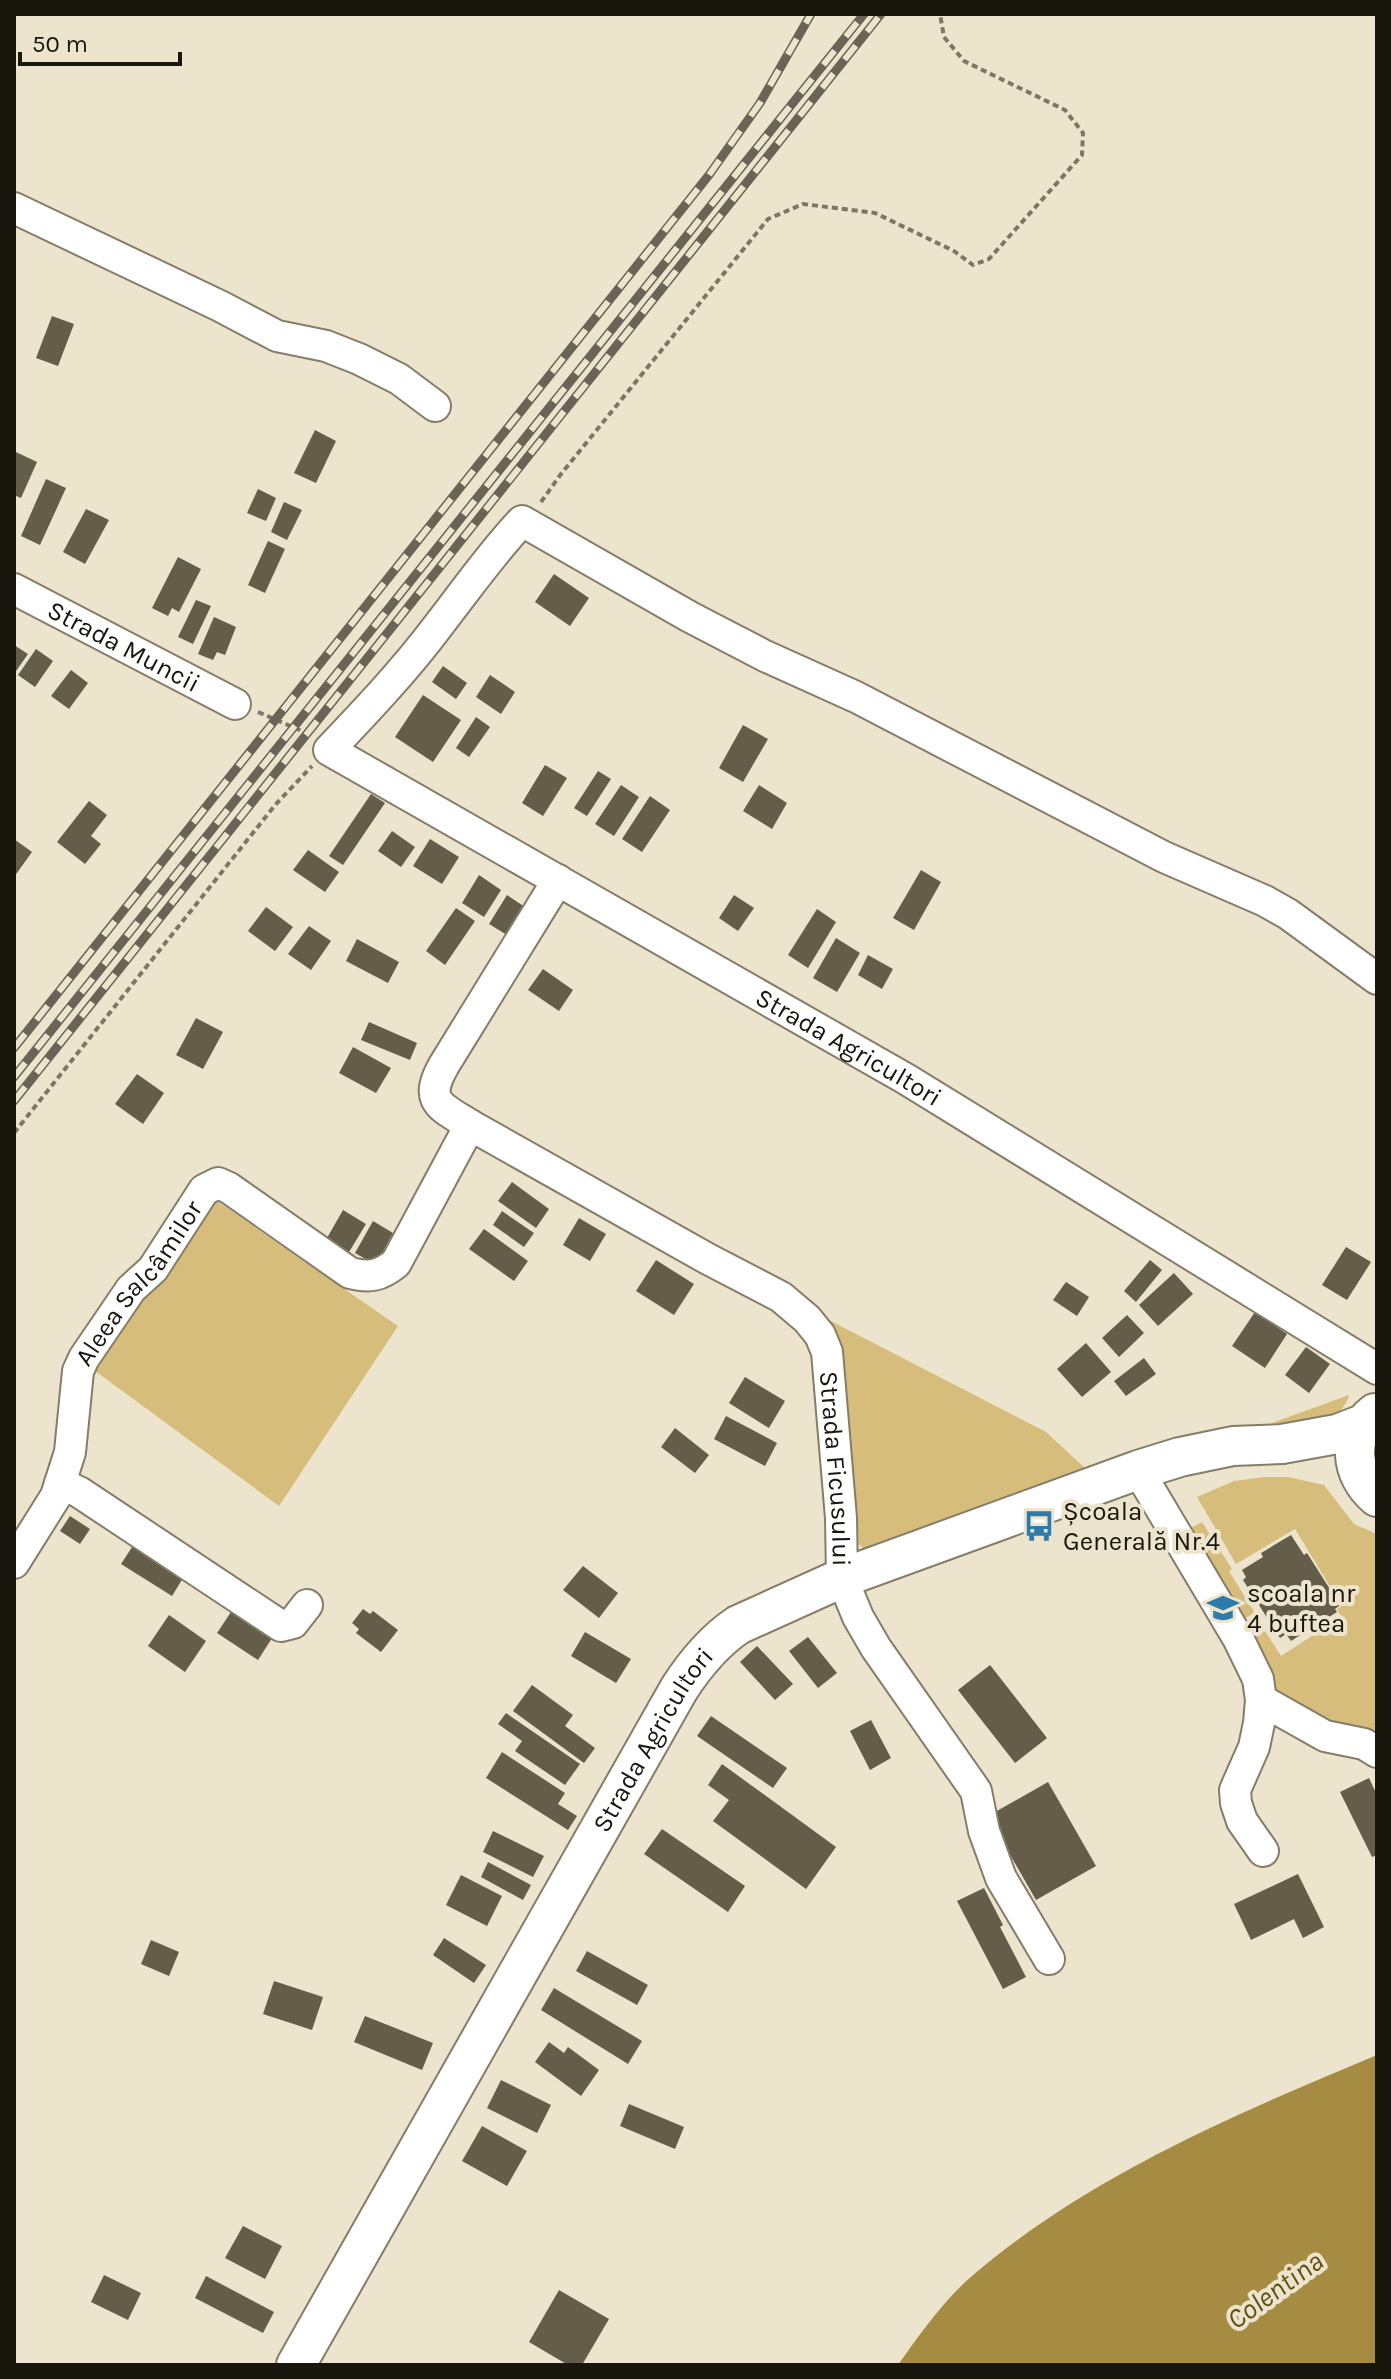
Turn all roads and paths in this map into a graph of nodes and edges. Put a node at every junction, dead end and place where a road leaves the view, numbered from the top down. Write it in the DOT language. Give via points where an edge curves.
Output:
graph roads {
  1 [pos="940,14"];
  2 [pos="14,208"];
  3 [pos="435,406"];
  4 [pos="522,521"];
  5 [pos="14,589"];
  6 [pos="235,704"];
  7 [pos="329,750"];
  8 [pos="558,880"];
  9 [pos="1377,979"];
  10 [pos="470,1125"];
  11 [pos="14,1133"];
  12 [pos="1368,1363"];
  13 [pos="1372,1416"];
  14 [pos="1282,1444"];
  15 [pos="1138,1470"];
  16 [pos="60,1483"];
  17 [pos="1366,1483"];
  18 [pos="14,1563"];
  19 [pos="842,1578"];
  20 [pos="307,1605"];
  21 [pos="1261,1700"];
  22 [pos="1377,1752"];
  23 [pos="1263,1851"];
  24 [pos="1049,1959"];
  25 [pos="296,2365"];
  1 -- 4 [label="path" via="944,37 964,61 1065,110 1083,133 1082,155 989,259 973,265 875,213 803,204 768,219"];
  2 -- 3 [label="street" via="277,336 359,359 399,379"];
  4 -- 7 [label="street" via="389,687"];
  4 -- 9 [label="street" via="765,656 856,697 1164,857 1265,901"];
  5 -- 6 [label="street, Strada Muncii"];
  6 -- 7 [label="path" via="294,726"];
  7 -- 8 [label="street, Strada Agricultori"];
  7 -- 11 [label="path" via="276,804"];
  8 -- 10 [label="street" via="435,1081 439,1105"];
  8 -- 12 [label="street, Strada Agricultori" via="906,1079"];
  10 -- 16 [label="street, Aleea Salcâmilor" via="401,1254 384,1274 350,1273 229,1188 218,1183 204,1190 153,1269 131,1289 84,1358"];
  10 -- 19 [label="street, Strada Ficusului" via="781,1297 807,1319 827,1352"];
  12 -- 13 [label="street, Strada Agricultori" via="1375,1393"];
  13 -- 14 [label="main road, Strada Agricultori" via="1337,1434"];
  13 -- 17 [label="main road" via="1354,1448"];
  14 -- 15 [label="main road, Strada Agricultori" via="1233,1446"];
  14 -- 17 [label="main road, Strada Agricultori" via="1330,1458"];
  15 -- 19 [label="main road, Strada Agricultori"];
  15 -- 21 [label="street" via="1249,1659"];
  16 -- 18 [label="street, Aleea Salcâmilor"];
  16 -- 20 [label="street" via="281,1626 293,1623"];
  19 -- 24 [label="street, Strada Ficusului" via="876,1648 976,1791 1001,1878"];
  19 -- 25 [label="main road, Strada Agricultori" via="738,1625 689,1673"];
  21 -- 22 [label="street" via="1325,1736"];
  21 -- 23 [label="street" via="1254,1747 1235,1790 1242,1821"];
}
